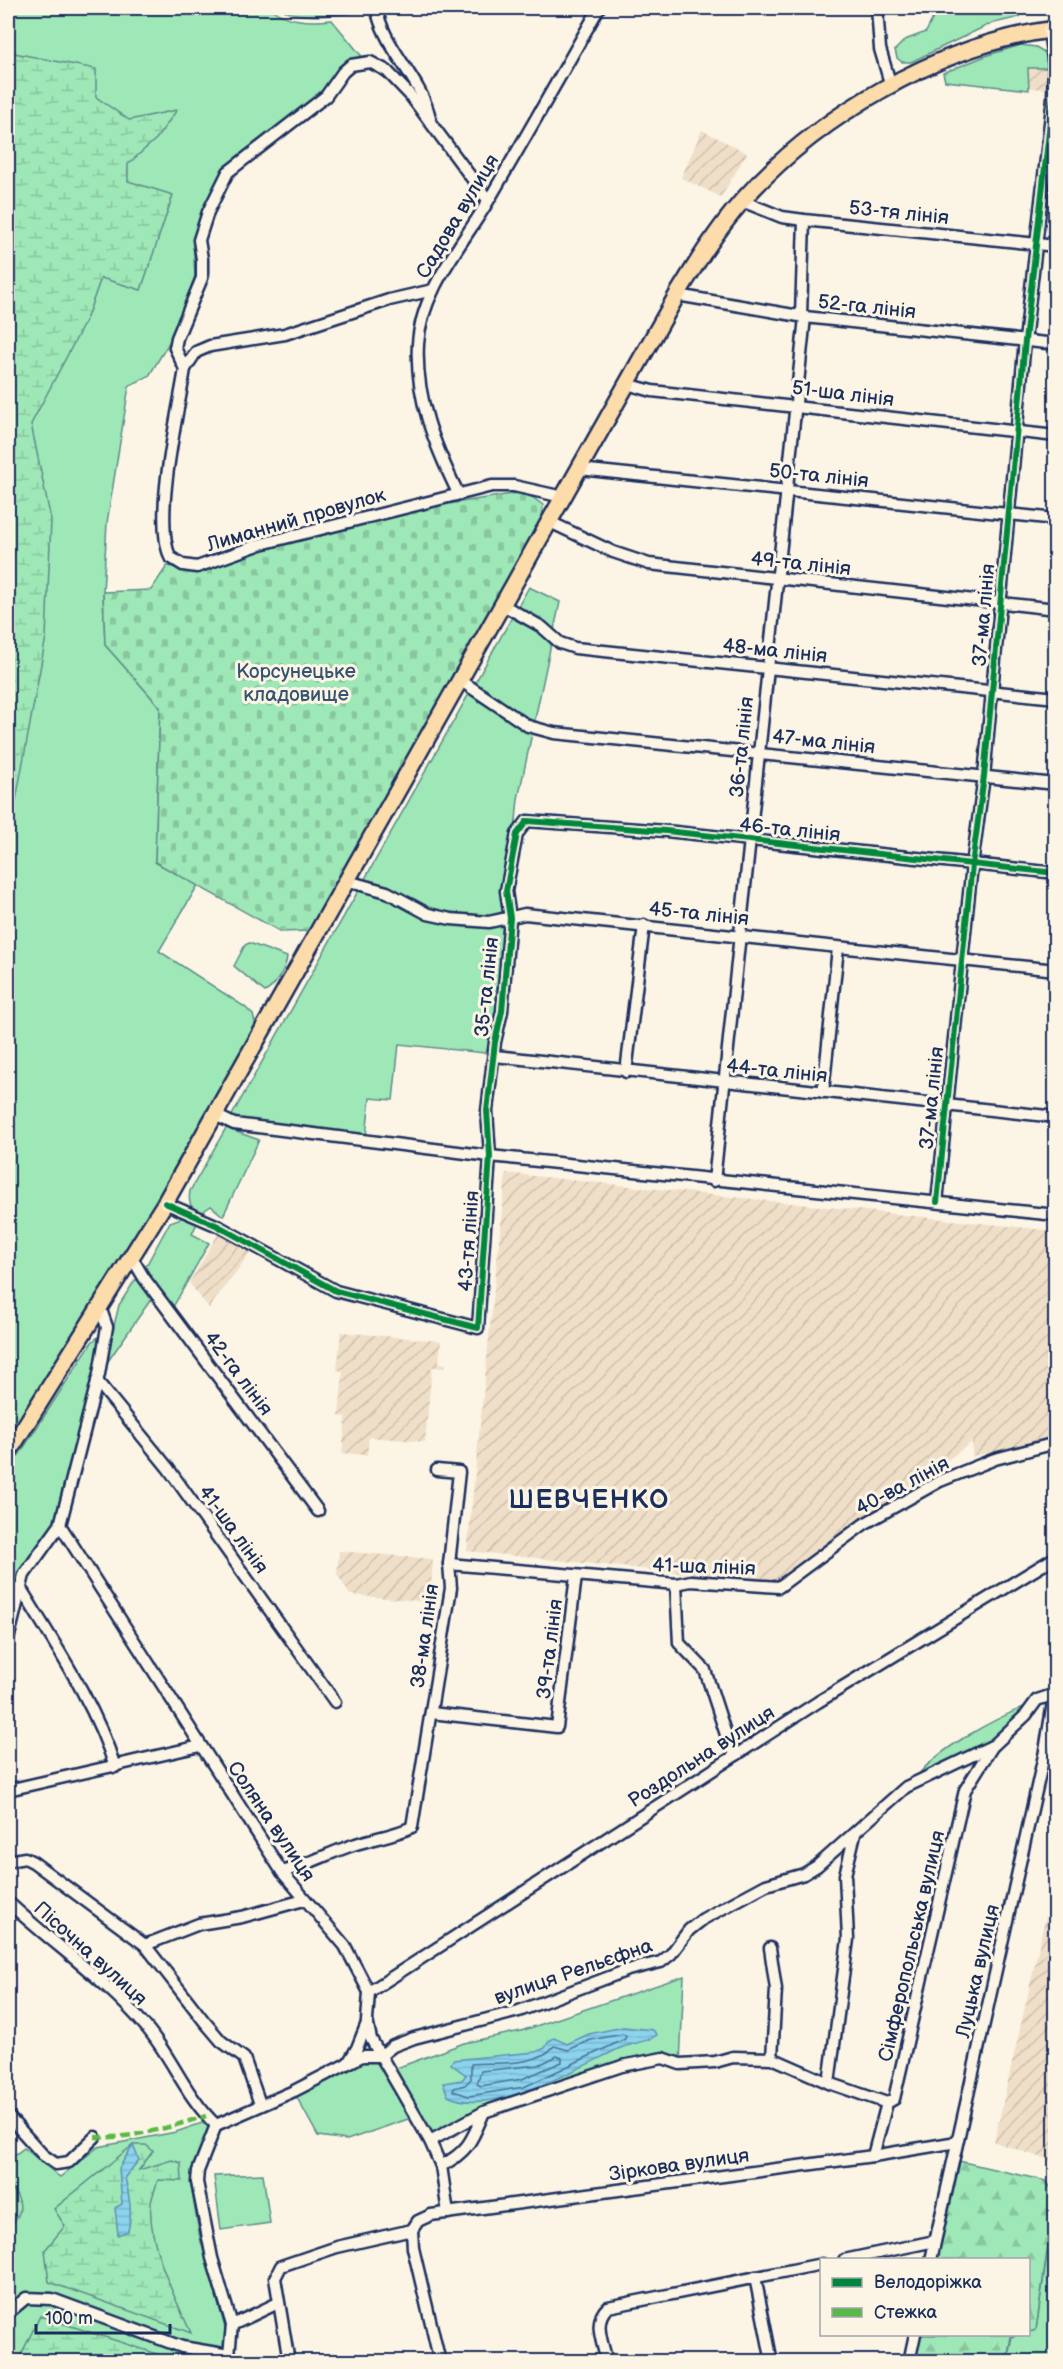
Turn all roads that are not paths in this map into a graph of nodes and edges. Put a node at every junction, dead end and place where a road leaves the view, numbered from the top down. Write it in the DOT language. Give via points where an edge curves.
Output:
graph roads {
  1 [pos="598,8"];
  2 [pos="877,8"];
  3 [pos="378,15"];
  4 [pos="1052,30"];
  5 [pos="891,86"];
  6 [pos="433,128"];
  7 [pos="489,200"];
  8 [pos="742,201"];
  9 [pos="804,220"];
  10 [pos="1037,244"];
  11 [pos="1056,246"];
  12 [pos="433,290"];
  13 [pos="676,295"];
  14 [pos="803,316"];
  15 [pos="1025,341"];
  16 [pos="1056,344"];
  17 [pos="185,369"];
  18 [pos="627,384"];
  19 [pos="795,405"];
  20 [pos="1018,432"];
  21 [pos="1056,436"];
  22 [pos="579,469"];
  23 [pos="787,490"];
  24 [pos="458,493"];
  25 [pos="563,498"];
  26 [pos="1009,514"];
  27 [pos="1056,519"];
  28 [pos="550,522"];
  29 [pos="778,579"];
  30 [pos="1000,603"];
  31 [pos="503,605"];
  32 [pos="1056,609"];
  33 [pos="767,667"];
  34 [pos="460,680"];
  35 [pos="993,692"];
  36 [pos="1056,699"];
  37 [pos="760,752"];
  38 [pos="984,776"];
  39 [pos="1056,784"];
  40 [pos="523,824"];
  41 [pos="749,841"];
  42 [pos="972,865"];
  43 [pos="1056,873"];
  44 [pos="347,881"];
  45 [pos="510,918"];
  46 [pos="644,925"];
  47 [pos="740,936"];
  48 [pos="838,948"];
  49 [pos="962,960"];
  50 [pos="1056,970"];
  51 [pos="495,1056"];
  52 [pos="626,1072"];
  53 [pos="724,1082"];
  54 [pos="823,1092"];
  55 [pos="947,1106"];
  56 [pos="215,1115"];
  57 [pos="1056,1117"];
  58 [pos="490,1156"];
  59 [pos="714,1181"];
  60 [pos="937,1202"];
  61 [pos="165,1203"];
  62 [pos="1056,1215"];
  63 [pos="131,1256"];
  64 [pos="100,1307"];
  65 [pos="98,1381"];
  66 [pos="1056,1443"];
  67 [pos="8,1453"];
  68 [pos="437,1470"];
  69 [pos="318,1511"];
  70 [pos="60,1525"];
  71 [pos="1056,1557"];
  72 [pos="449,1564"];
  73 [pos="576,1576"];
  74 [pos="676,1584"];
  75 [pos="20,1587"];
  76 [pos="779,1587"];
  77 [pos="8,1640"];
  78 [pos="1055,1692"];
  79 [pos="335,1702"];
  80 [pos="431,1713"];
  81 [pos="993,1745"];
  82 [pos="200,1746"];
  83 [pos="736,1755"];
  84 [pos="115,1767"];
  85 [pos="8,1790"];
  86 [pos="855,1833"];
  87 [pos="8,1861"];
  88 [pos="282,1872"];
  89 [pos="304,1900"];
  90 [pos="8,1902"];
  91 [pos="145,1945"];
  92 [pos="770,1948"];
  93 [pos="369,1992"];
  94 [pos="367,2021"];
  95 [pos="380,2056"];
  96 [pos="772,2058"];
  97 [pos="348,2063"];
  98 [pos="830,2083"];
  99 [pos="887,2103"];
  100 [pos="260,2104"];
  101 [pos="484,2112"];
  102 [pos="8,2116"];
  103 [pos="216,2125"];
  104 [pos="94,2137"];
  105 [pos="430,2142"];
  106 [pos="957,2142"];
  107 [pos="873,2156"];
  108 [pos="441,2166"];
  109 [pos="448,2212"];
  110 [pos="412,2230"];
  111 [pos="935,2241"];
  112 [pos="849,2258"];
  113 [pos="931,2258"];
  114 [pos="820,2264"];
  115 [pos="755,2277"];
  116 [pos="278,2303"];
  117 [pos="8,2313"];
  118 [pos="232,2325"];
  119 [pos="915,2336"];
  120 [pos="230,2358"];
  121 [pos="289,2361"];
  122 [pos="440,2361"];
  123 [pos="607,2361"];
  124 [pos="772,2361"];
  125 [pos="909,2361"];
  1 -- 7 [label="street, Садова вулиця"];
  2 -- 5 [label="street" via="880,49"];
  3 -- 6 [label="street" via="382,30 426,103"];
  4 -- 5 [label="highway" via="975,47"];
  4 -- 10 [label="street, 37-ма лінія" via="1053,97"];
  5 -- 8 [label="highway" via="814,135"];
  6 -- 7 [label="street"];
  6 -- 17 [label="street" via="387,71 370,62 351,65 326,96 228,172 199,240 202,278 177,338 175,348"];
  7 -- 12 [label="street, Садова вулиця"];
  8 -- 9 [label="street, 53-тя лінія" via="782,217"];
  8 -- 13 [label="highway"];
  9 -- 10 [label="street, 53-тя лінія"];
  9 -- 14 [label="street, 36-та лінія"];
  10 -- 11 [label="street, 53-тя лінія"];
  10 -- 15 [label="street, 37-ма лінія"];
  12 -- 17 [label="street" via="285,334 210,346 196,352"];
  12 -- 24 [label="street, Садова вулиця" via="418,343 419,364 427,422"];
  13 -- 14 [label="street, 52-га лінія"];
  13 -- 18 [label="highway"];
  14 -- 15 [label="street, 52-га лінія"];
  14 -- 19 [label="street, 36-та лінія"];
  15 -- 16 [label="street, 52-га лінія"];
  15 -- 20 [label="street, 37-ма лінія"];
  17 -- 24 [label="street, Лиманний провулок" via="166,498 165,540 175,562 197,567 261,544"];
  18 -- 19 [label="street, 51-ша лінія" via="652,391"];
  18 -- 22 [label="highway"];
  19 -- 20 [label="street, 51-ша лінія"];
  19 -- 23 [label="street, 36-та лінія"];
  20 -- 21 [label="street, 51-ша лінія"];
  20 -- 26 [label="street, 37-ма лінія"];
  22 -- 23 [label="street, 50-та лінія"];
  22 -- 25 [label="highway"];
  23 -- 26 [label="street, 50-та лінія"];
  23 -- 29 [label="street, 36-та лінія"];
  24 -- 25 [label="street, Лиманний провулок" via="514,486"];
  25 -- 28 [label="highway"];
  26 -- 27 [label="street, 50-та лінія"];
  26 -- 30 [label="street, 37-ма лінія"];
  28 -- 29 [label="street, 49-та лінія" via="630,559"];
  28 -- 31 [label="highway"];
  29 -- 30 [label="street, 49-та лінія"];
  29 -- 33 [label="street, 36-та лінія"];
  30 -- 32 [label="street, 49-та лінія"];
  30 -- 35 [label="street, 37-ма лінія"];
  31 -- 33 [label="street, 48-ма лінія" via="542,627 560,643 575,648"];
  31 -- 34 [label="highway"];
  33 -- 35 [label="street, 48-ма лінія"];
  33 -- 37 [label="street, 36-та лінія"];
  34 -- 37 [label="street, 47-ма лінія" via="528,726 554,733"];
  34 -- 44 [label="highway"];
  35 -- 36 [label="street, 48-ма лінія"];
  35 -- 38 [label="street, 37-ма лінія"];
  37 -- 38 [label="street, 47-ма лінія"];
  37 -- 41 [label="street, 36-та лінія"];
  38 -- 39 [label="street, 47-ма лінія"];
  38 -- 42 [label="street, 37-ма лінія"];
  40 -- 41 [label="street, 46-та лінія" via="533,820"];
  40 -- 45 [label="street, 35-та лінія" via="517,834 507,880"];
  41 -- 42 [label="street, 46-та лінія"];
  41 -- 47 [label="street, 36-та лінія"];
  42 -- 43 [label="street, 46-та лінія"];
  42 -- 49 [label="street, 37-ма лінія"];
  44 -- 45 [label="street, 45-та лінія" via="387,892 429,914 451,920 489,922"];
  44 -- 56 [label="highway"];
  45 -- 46 [label="street, 45-та лінія" via="525,914"];
  45 -- 51 [label="street, 35-та лінія"];
  46 -- 47 [label="street, 45-та лінія"];
  46 -- 52 [label="street"];
  47 -- 48 [label="street, 45-та лінія"];
  47 -- 53 [label="street, 36-та лінія"];
  48 -- 49 [label="street, 45-та лінія"];
  48 -- 54 [label="street"];
  49 -- 50 [label="street, 45-та лінія"];
  49 -- 55 [label="street, 37-ма лінія"];
  51 -- 52 [label="street, 44-та лінія"];
  51 -- 58 [label="street, 35-та лінія" via="488,1111"];
  52 -- 53 [label="street, 44-та лінія"];
  53 -- 54 [label="street, 44-та лінія"];
  53 -- 59 [label="street, 36-та лінія"];
  54 -- 55 [label="street, 44-та лінія"];
  55 -- 57 [label="street, 44-та лінія"];
  55 -- 60 [label="street, 37-ма лінія"];
  56 -- 58 [label="street" via="234,1124 265,1129"];
  56 -- 61 [label="highway"];
  58 -- 59 [label="street"];
  58 -- 61 [label="street, 43-тя лінія" via="478,1328 336,1291 218,1226"];
  59 -- 60 [label="street"];
  60 -- 62 [label="street"];
  61 -- 63 [label="highway"];
  63 -- 64 [label="highway"];
  63 -- 69 [label="street, 42-га лінія"];
  64 -- 65 [label="street" via="106,1327"];
  64 -- 67 [label="highway"];
  65 -- 70 [label="street"];
  65 -- 79 [label="street, 41-ша лінія" via="168,1468"];
  66 -- 76 [label="street, 40-ва лінія" via="994,1460 940,1481 864,1524"];
  68 -- 72 [label="street, 38-ма лінія" via="459,1472"];
  70 -- 75 [label="street" via="24,1575"];
  70 -- 82 [label="street, Соляна вулиця"];
  71 -- 83 [label="street, Роздольна вулиця" via="971,1606"];
  72 -- 73 [label="street, 41-ша лінія"];
  72 -- 80 [label="street, 38-ма лінія" via="451,1588"];
  73 -- 74 [label="street, 41-ша лінія"];
  73 -- 80 [label="street, 39-та лінія" via="557,1727"];
  74 -- 76 [label="street, 41-ша лінія" via="691,1581"];
  74 -- 83 [label="street" via="680,1643 705,1670"];
  75 -- 77 [label="street"];
  75 -- 84 [label="street" via="96,1719"];
  78 -- 81 [label="street, вулиця Рельєфна" via="1037,1700"];
  78 -- 106 [label="street, Луцька вулиця"];
  80 -- 88 [label="street, 38-ма лінія" via="412,1827"];
  81 -- 86 [label="street, вулиця Рельєфна" via="906,1787"];
  81 -- 99 [label="street, Сімферопольська вулиця" via="965,1790 894,2099"];
  82 -- 84 [label="street"];
  82 -- 88 [label="street, Соляна вулиця"];
  83 -- 93 [label="street, Роздольна вулиця"];
  84 -- 85 [label="street"];
  86 -- 95 [label="street, вулиця Рельєфна" via="804,1874 766,1885 703,1919 661,1962 628,1970 519,2011 414,2038"];
  86 -- 98 [label="street" via="845,1875 848,1939"];
  87 -- 91 [label="street" via="25,1858 33,1862"];
  88 -- 89 [label="street, Соляна вулиця"];
  89 -- 91 [label="street" via="199,1924"];
  89 -- 93 [label="street, Соляна вулиця" via="345,1946"];
  90 -- 103 [label="street, Пісочна вулиця" via="123,2002 148,2029 190,2097"];
  91 -- 100 [label="street" via="221,2041 244,2058"];
  92 -- 96 [label="street" via="776,1989"];
  93 -- 94 [label="street"];
  94 -- 95 [label="street"];
  94 -- 97 [label="street"];
  95 -- 97 [label="street, вулиця Рельєфна" via="362,2056"];
  95 -- 105 [label="street"];
  96 -- 98 [label="street"];
  96 -- 101 [label="street" via="732,2057 680,2064 663,2058 622,2066"];
  97 -- 100 [label="street, вулиця Рельєфна"];
  98 -- 99 [label="street"];
  99 -- 107 [label="street, Сімферопольська вулиця"];
  100 -- 103 [label="street, вулиця Рельєфна"];
  101 -- 105 [label="street"];
  101 -- 108 [label="street" via="468,2148"];
  102 -- 104 [label="street" via="56,2164 69,2162"];
  103 -- 118 [label="street" via="197,2182 212,2258"];
  105 -- 108 [label="street"];
  106 -- 107 [label="street, Зіркова вулиця"];
  106 -- 111 [label="street, Луцька вулиця"];
  107 -- 109 [label="street, Зіркова вулиця"];
  108 -- 109 [label="street"];
  109 -- 110 [label="street, Зіркова вулиця" via="424,2217"];
  110 -- 116 [label="street" via="289,2261 276,2272"];
  110 -- 122 [label="street"];
  111 -- 112 [label="street"];
  111 -- 113 [label="street, Луцька вулиця"];
  114 -- 115 [label="street"];
  115 -- 123 [label="street" via="608,2307 598,2323"];
  115 -- 124 [label="street"];
  116 -- 118 [label="street"];
  116 -- 121 [label="street"];
  117 -- 120 [label="street" via="26,2298 52,2299 182,2347"];
  118 -- 120 [label="street"];
  119 -- 125 [label="street"];
}
